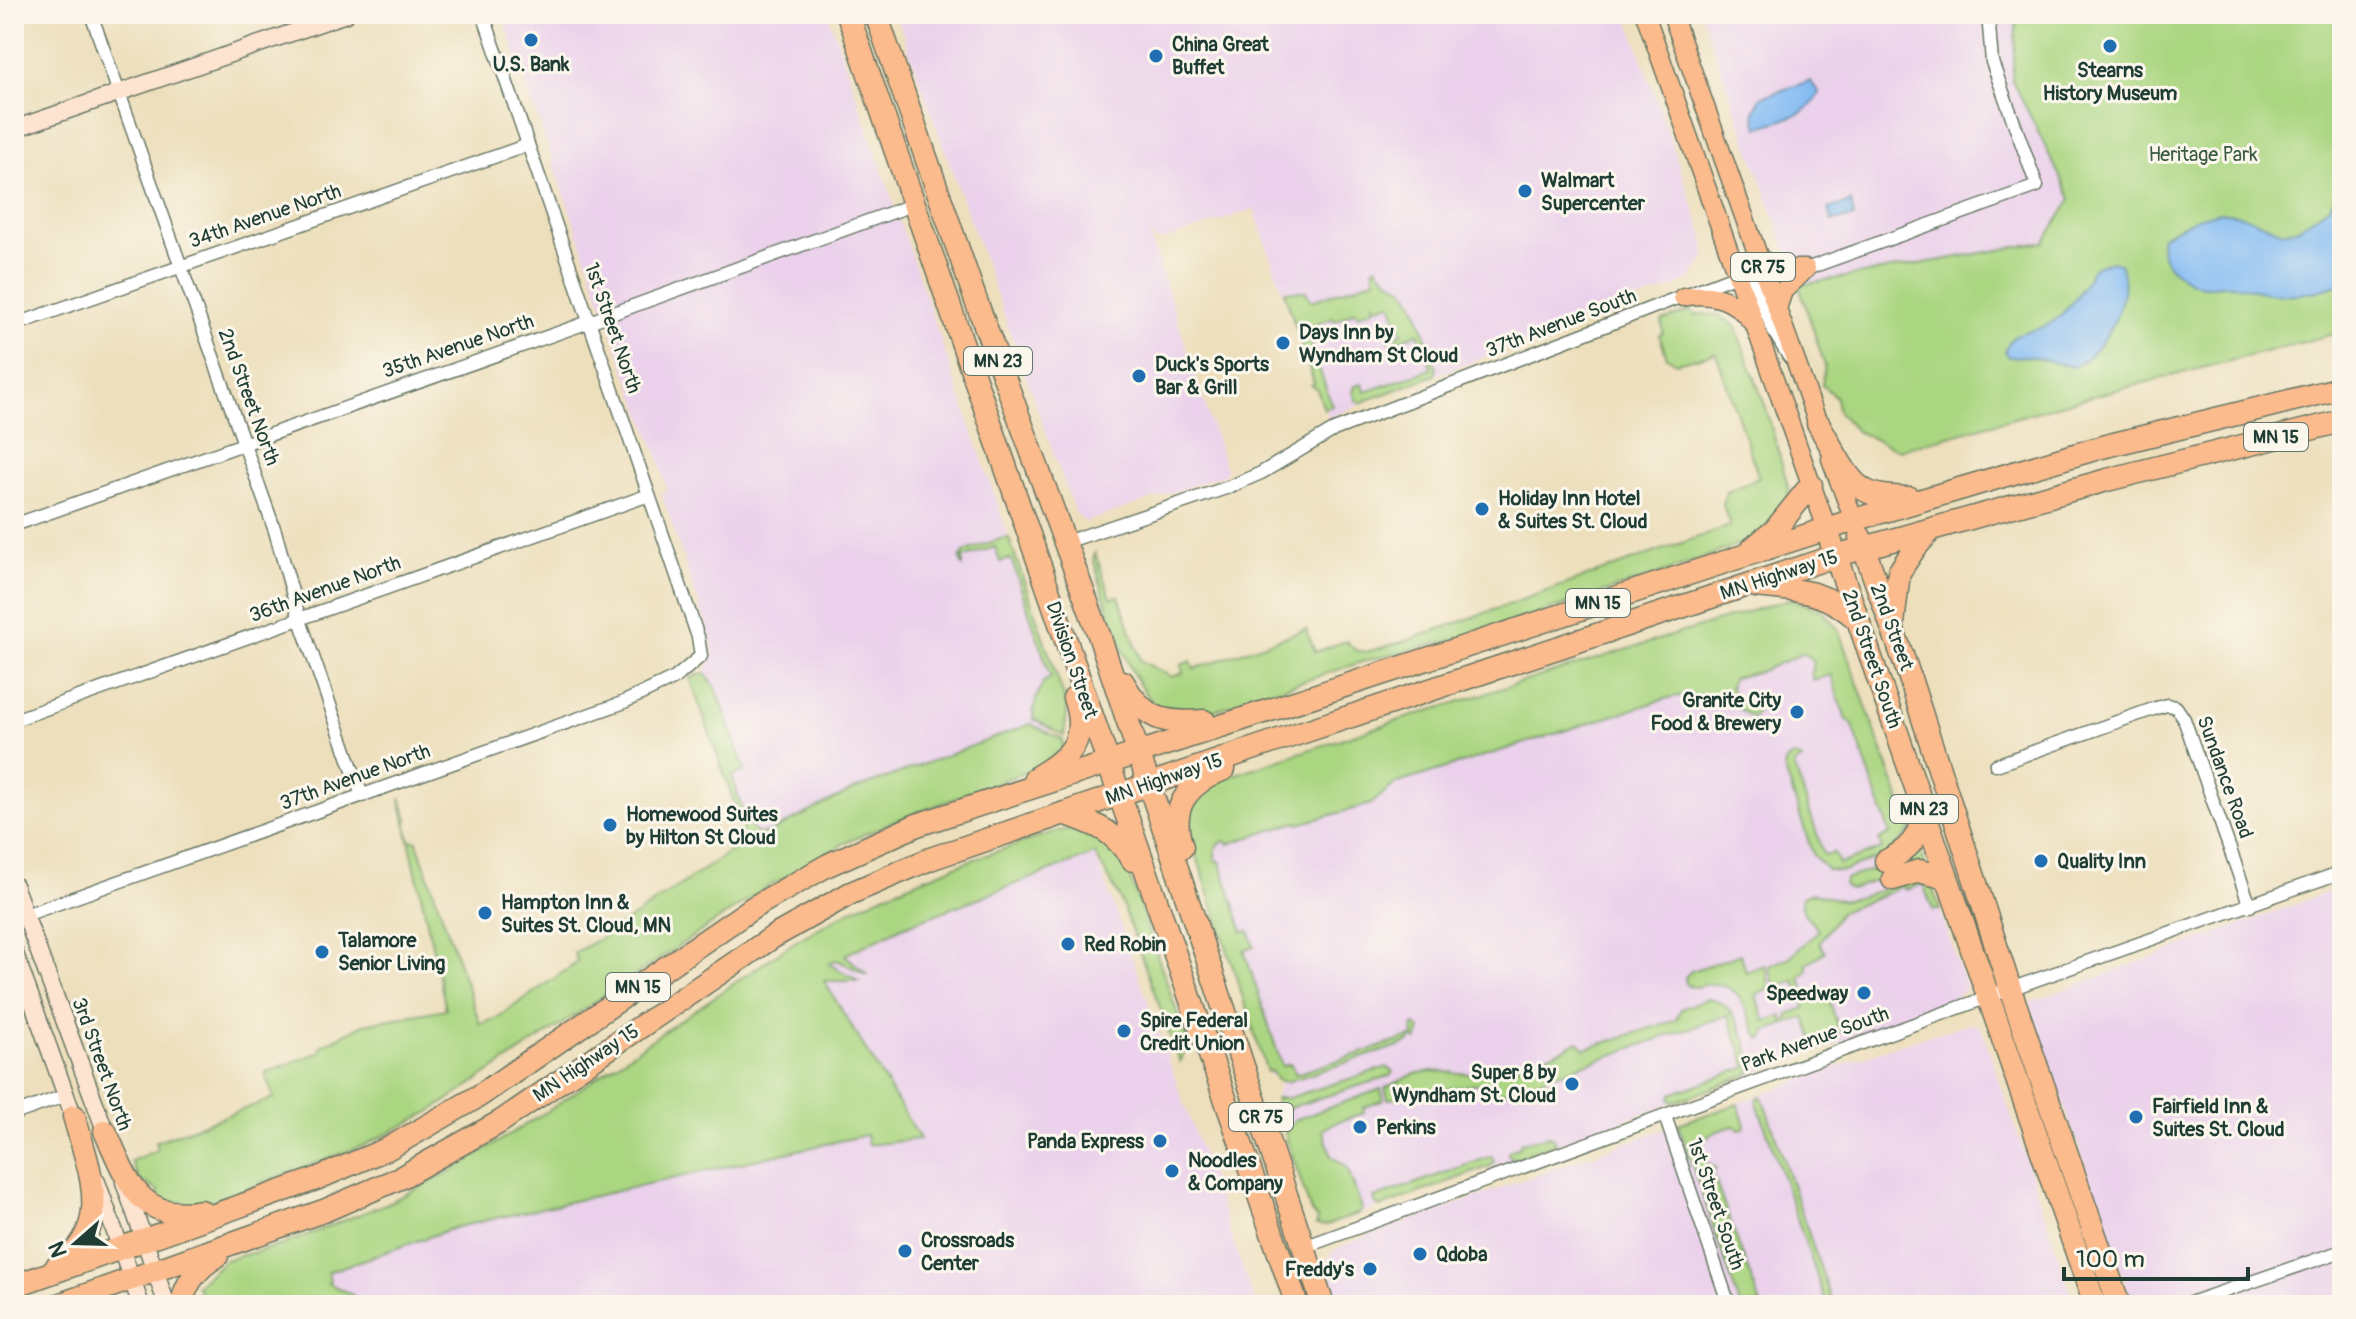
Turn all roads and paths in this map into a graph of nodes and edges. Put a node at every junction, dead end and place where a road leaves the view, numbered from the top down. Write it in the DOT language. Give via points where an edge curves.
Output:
graph roads {
  1 [pos="91,14"];
  2 [pos="346,14"];
  3 [pos="483,14"];
  4 [pos="848,14"];
  5 [pos="876,14"];
  6 [pos="1645,14"];
  7 [pos="1988,14"];
  8 [pos="1674,17"];
  9 [pos="119,92"];
  10 [pos="14,129"];
  11 [pos="528,145"];
  12 [pos="915,204"];
  13 [pos="1760,259"];
  14 [pos="181,266"];
  15 [pos="1806,269"];
  16 [pos="1737,275"];
  17 [pos="1683,297"];
  18 [pos="1777,309"];
  19 [pos="589,322"];
  20 [pos="14,325"];
  21 [pos="1756,330"];
  22 [pos="1799,371"];
  23 [pos="2342,388"];
  24 [pos="2342,421"];
  25 [pos="1818,423"];
  26 [pos="244,443"];
  27 [pos="1811,485"];
  28 [pos="649,495"];
  29 [pos="1927,499"];
  30 [pos="1854,520"];
  31 [pos="14,525"];
  32 [pos="1827,529"];
  33 [pos="1932,529"];
  34 [pos="1066,542"];
  35 [pos="1863,547"];
  36 [pos="1744,555"];
  37 [pos="1835,556"];
  38 [pos="1747,585"];
  39 [pos="1054,608"];
  40 [pos="300,620"];
  41 [pos="1859,621"];
  42 [pos="1893,629"];
  43 [pos="1099,635"];
  44 [pos="701,656"];
  45 [pos="1237,719"];
  46 [pos="14,720"];
  47 [pos="1928,734"];
  48 [pos="1273,742"];
  49 [pos="1139,752"];
  50 [pos="1108,763"];
  51 [pos="1996,765"];
  52 [pos="1149,784"];
  53 [pos="1119,794"];
  54 [pos="362,796"];
  55 [pos="1002,797"];
  56 [pos="1064,813"];
  57 [pos="1925,813"];
  58 [pos="2342,872"];
  59 [pos="1947,878"];
  60 [pos="1149,882"];
  61 [pos="14,885"];
  62 [pos="2250,906"];
  63 [pos="20,917"];
  64 [pos="14,951"];
  65 [pos="1209,960"];
  66 [pos="2010,989"];
  67 [pos="1988,997"];
  68 [pos="70,1106"];
  69 [pos="14,1114"];
  70 [pos="1665,1116"];
  71 [pos="105,1131"];
  72 [pos="302,1184"];
  73 [pos="281,1226"];
  74 [pos="1304,1247"];
  75 [pos="2342,1251"];
  76 [pos="150,1256"];
  77 [pos="127,1264"];
  78 [pos="14,1286"];
  79 [pos="58,1305"];
  80 [pos="141,1305"];
  81 [pos="167,1305"];
  82 [pos="182,1305"];
  83 [pos="1297,1305"];
  84 [pos="1323,1305"];
  85 [pos="1729,1305"];
  86 [pos="2095,1305"];
  87 [pos="2119,1305"];
  88 [pos="2184,1305"];
  1 -- 9 [label="street, 2nd Street North"];
  2 -- 9 [label="main road"];
  3 -- 11 [label="street, 1st Street North"];
  4 -- 12 [label="highway, Division Street / MN 23"];
  5 -- 34 [label="highway, Division Street / MN 23"];
  6 -- 16 [label="main road, 2nd Street South / CR 75"];
  7 -- 15 [label="street" via="1992,62 2037,186"];
  8 -- 13 [label="main road, CR 75"];
  9 -- 10 [label="main road"];
  9 -- 14 [label="street, 2nd Street North"];
  11 -- 14 [label="street, 34th Avenue North"];
  11 -- 19 [label="street, 1st Street North"];
  12 -- 19 [label="street, 35th Avenue North"];
  12 -- 39 [label="highway, Division Street / MN 23"];
  13 -- 15 [label="main road" via="1781,269"];
  13 -- 18 [label="main road, CR 75"];
  14 -- 20 [label="street, 34th Avenue North"];
  14 -- 26 [label="street, 2nd Street North"];
  15 -- 18 [label="main road" via="1783,291"];
  16 -- 17 [label="street, 37th Avenue South"];
  16 -- 21 [label="main road, 2nd Street South / CR 75"];
  16 -- 22 [label="street" via="1752,276 1774,332"];
  17 -- 21 [label="main road" via="1705,295 1731,302"];
  17 -- 34 [label="street, 37th Avenue South" via="1334,430 1229,487"];
  18 -- 22 [label="main road, CR 75"];
  19 -- 26 [label="street, 35th Avenue North"];
  19 -- 28 [label="street, 1st Street North"];
  21 -- 27 [label="main road, 2nd Street South / CR 75"];
  22 -- 25 [label="main road, CR 75"];
  23 -- 29 [label="highway, MN Highway 15 / MN 15" via="2102,447"];
  24 -- 33 [label="highway, MN Highway 15 / MN 15"];
  25 -- 29 [label="highway" via="1860,487 1881,496"];
  25 -- 30 [label="main road, CR 75"];
  26 -- 31 [label="street, 35th Avenue North"];
  26 -- 40 [label="street, 2nd Street North"];
  27 -- 32 [label="main road, 2nd Street South / CR 75"];
  27 -- 36 [label="highway" via="1775,530"];
  28 -- 40 [label="street, 36th Avenue North"];
  28 -- 44 [label="street, 1st Street North"];
  29 -- 30 [label="highway, MN Highway 15 / MN 15"];
  30 -- 32 [label="highway, MN Highway 15 / MN 15"];
  30 -- 35 [label="highway, 2nd Street / MN 23"];
  32 -- 36 [label="highway, MN Highway 15 / MN 15"];
  32 -- 37 [label="highway, 2nd Street South / CR 75"];
  33 -- 35 [label="highway, MN Highway 15 / MN 15"];
  33 -- 42 [label="highway" via="1899,572"];
  34 -- 43 [label="highway, Division Street / MN 23"];
  35 -- 37 [label="highway, MN Highway 15 / MN 15"];
  35 -- 42 [label="highway, 2nd Street / MN 23"];
  36 -- 45 [label="highway, MN Highway 15 / MN 15"];
  37 -- 38 [label="highway, MN Highway 15 / MN 15"];
  37 -- 41 [label="highway, 2nd Street South / CR 75"];
  38 -- 41 [label="highway" via="1821,595"];
  38 -- 48 [label="highway, MN Highway 15 / MN 15"];
  39 -- 50 [label="highway, Division Street / MN 23"];
  39 -- 55 [label="highway" via="1055,644 1076,704 1078,737 1057,765"];
  40 -- 46 [label="street, 36th Avenue North"];
  40 -- 54 [label="street, 2nd Street North"];
  41 -- 57 [label="highway, 2nd Street South / MN 23"];
  42 -- 47 [label="highway, 2nd Street / MN 23"];
  43 -- 45 [label="highway" via="1130,695 1152,716 1176,723"];
  43 -- 49 [label="highway, Division Street / MN 23"];
  44 -- 54 [label="street, 37th Avenue North" via="675,678 636,698"];
  45 -- 49 [label="highway, MN Highway 15 / MN 15"];
  47 -- 66 [label="highway, 2nd Street South / MN 23"];
  48 -- 52 [label="highway, MN Highway 15 / MN 15"];
  48 -- 65 [label="highway" via="1203,779 1179,810 1179,838 1207,918"];
  49 -- 50 [label="highway, MN Highway 15 / MN 15"];
  49 -- 52 [label="highway, Division Street / MN 23"];
  50 -- 53 [label="highway, Division Street / MN 23"];
  50 -- 55 [label="highway, MN Highway 15 / MN 15"];
  51 -- 62 [label="street, Sundance Road" via="2156,708 2176,707"];
  52 -- 53 [label="highway, MN Highway 15 / MN 15"];
  52 -- 65 [label="highway, Division Street / CR 75"];
  53 -- 56 [label="highway, MN Highway 15 / MN 15"];
  53 -- 60 [label="highway, Division Street / CR 75"];
  54 -- 63 [label="street, 37th Avenue North"];
  55 -- 72 [label="highway, MN Highway 15 / MN 15" via="917,825 794,883 440,1120"];
  56 -- 60 [label="highway" via="1106,829"];
  56 -- 73 [label="highway, MN Highway 15 / MN 15" via="930,859 851,893 773,937 442,1156"];
  57 -- 59 [label="highway, 2nd Street South / MN 23"];
  57 -- 59 [label="highway" via="1914,843 1889,870"];
  58 -- 62 [label="street, Park Avenue South"];
  59 -- 67 [label="highway, 2nd Street South / MN 23"];
  60 -- 83 [label="highway, Division Street / CR 75"];
  61 -- 63 [label="main road, 3rd Street North"];
  62 -- 66 [label="street, Park Avenue South"];
  63 -- 71 [label="main road, 3rd Street North"];
  64 -- 68 [label="main road"];
  65 -- 74 [label="highway, Division Street / CR 75"];
  66 -- 67 [label="street, Park Avenue South"];
  66 -- 87 [label="highway, 2nd Street South / MN 23"];
  67 -- 70 [label="street, Park Avenue South"];
  67 -- 86 [label="highway, 2nd Street South / MN 23"];
  68 -- 69 [label="street"];
  68 -- 77 [label="main road"];
  68 -- 78 [label="highway" via="92,1183 92,1222 84,1242 67,1259"];
  70 -- 74 [label="street, Park Avenue South"];
  70 -- 85 [label="street, 1st Street South"];
  71 -- 72 [label="highway" via="134,1191 161,1211 196,1212"];
  71 -- 76 [label="main road, 3rd Street North"];
  72 -- 76 [label="highway, MN Highway 15 / MN 15"];
  73 -- 76 [label="highway, MN Highway 15 / MN 15"];
  73 -- 82 [label="highway" via="201,1267 187,1286"];
  74 -- 84 [label="highway, Division Street / CR 75"];
  75 -- 88 [label="street"];
  76 -- 77 [label="highway, MN 15"];
  76 -- 77 [label="highway, MN Highway 15 / MN 15"];
  76 -- 81 [label="main road, 3rd Street North"];
  77 -- 78 [label="highway, MN Highway 15 / MN 15"];
  77 -- 79 [label="highway, MN Highway 15 / MN 15"];
  77 -- 80 [label="main road"];
}
